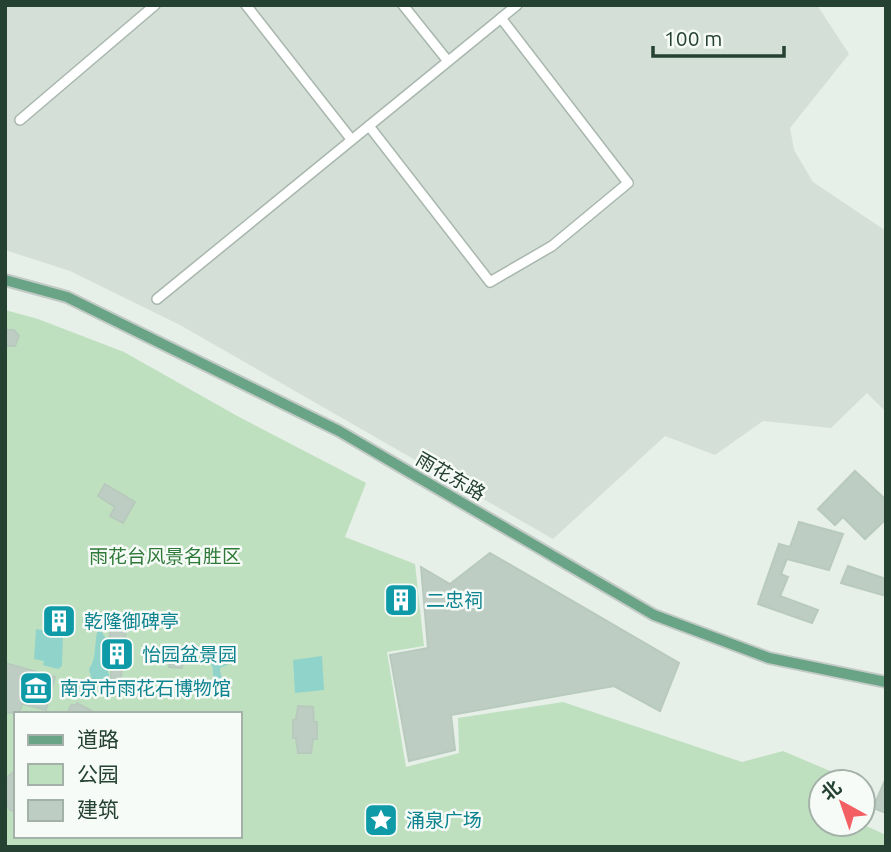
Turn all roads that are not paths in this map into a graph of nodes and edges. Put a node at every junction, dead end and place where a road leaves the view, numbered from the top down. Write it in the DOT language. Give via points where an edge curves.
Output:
graph roads {
  1 [pos="155,5"];
  2 [pos="246,5"];
  3 [pos="403,5"];
  4 [pos="517,5"];
  5 [pos="501,19"];
  6 [pos="447,60"];
  7 [pos="20,120"];
  8 [pos="369,126"];
  9 [pos="351,139"];
  10 [pos="5,280"];
  11 [pos="157,299"];
  12 [pos="886,682"];
  1 -- 7 [label="street"];
  2 -- 9 [label="street"];
  3 -- 6 [label="street"];
  4 -- 5 [label="street"];
  5 -- 6 [label="street"];
  5 -- 8 [label="street" via="628,183 552,246 490,282"];
  6 -- 8 [label="street"];
  8 -- 9 [label="street"];
  9 -- 11 [label="street"];
  10 -- 12 [label="main road, 雨花东路" via="67,297 340,431 654,615 769,657"];
}
